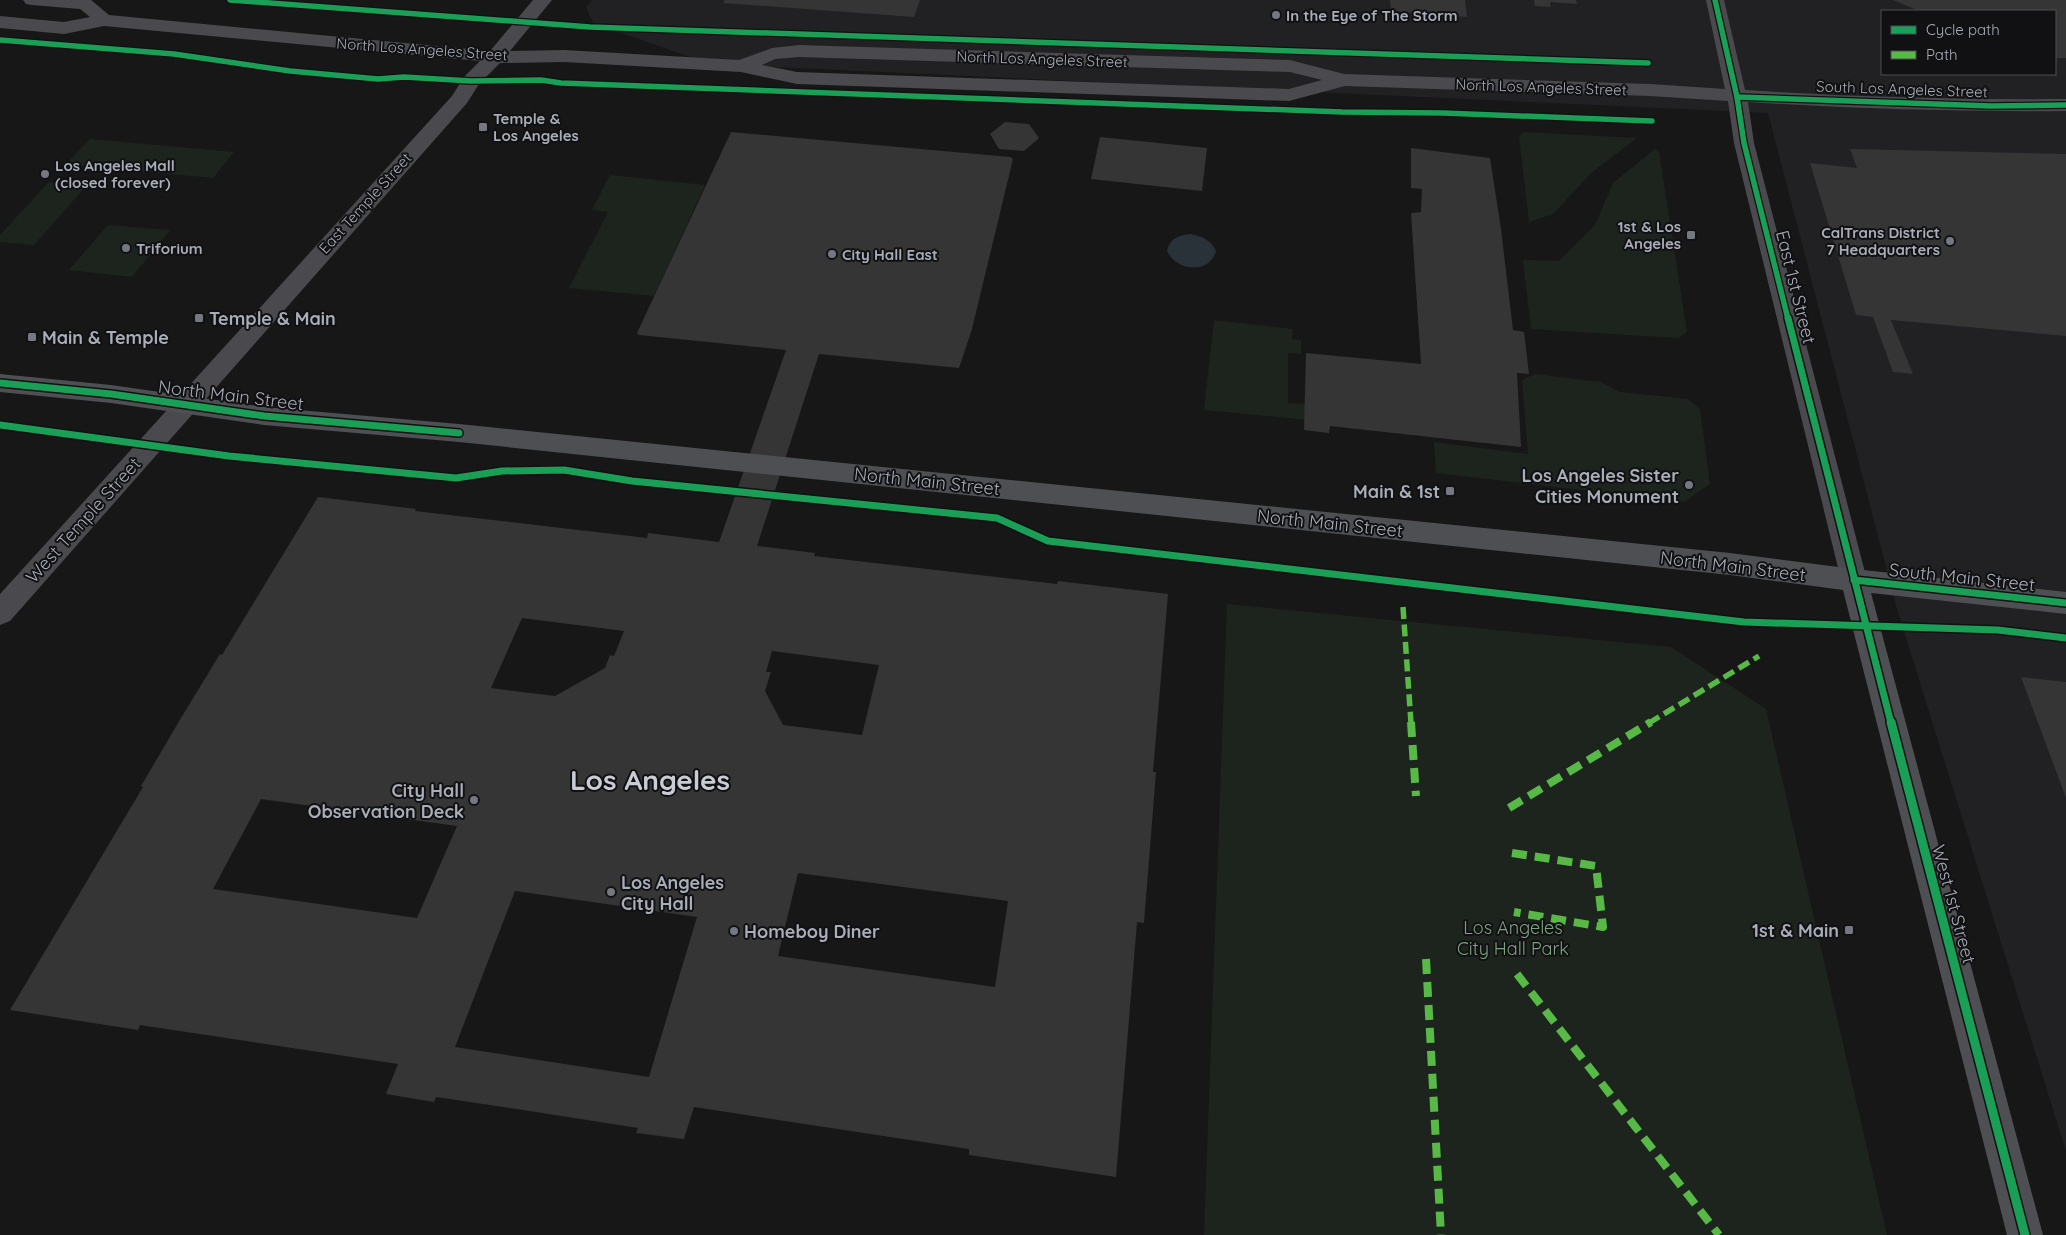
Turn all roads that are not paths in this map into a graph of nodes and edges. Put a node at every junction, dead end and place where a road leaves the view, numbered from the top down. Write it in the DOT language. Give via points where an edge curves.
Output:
graph roads {
  1 [pos="32,0"];
  2 [pos="543,0"];
  3 [pos="1715,0"];
  4 [pos="104,20"];
  5 [pos="0,22"];
  6 [pos="495,57"];
  7 [pos="741,66"];
  8 [pos="1344,80"];
  9 [pos="1737,97"];
  10 [pos="2066,105"];
  11 [pos="0,383"];
  12 [pos="185,406"];
  13 [pos="1854,580"];
  14 [pos="2066,603"];
  15 [pos="0,613"];
  16 [pos="2025,1235"];
  1 -- 4 [label="main road" via="85,4"];
  2 -- 6 [label="main road, East Temple Street"];
  3 -- 9 [label="main road, East 1st Street"];
  4 -- 5 [label="main road, North Los Angeles Street" via="64,28"];
  4 -- 6 [label="main road, North Los Angeles Street"];
  6 -- 7 [label="main road, North Los Angeles Street" via="564,56"];
  6 -- 12 [label="main road, East Temple Street"];
  7 -- 8 [label="main road, North Los Angeles Street" via="797,78 1289,95"];
  7 -- 8 [label="main road, North Los Angeles Street" via="772,54 799,51 1290,66"];
  8 -- 9 [label="main road, North Los Angeles Street" via="1650,90"];
  9 -- 10 [label="main road, South Los Angeles Street" via="1991,106"];
  9 -- 13 [label="main road, East 1st Street" via="1744,142"];
  11 -- 12 [label="main road, North Main Street" via="111,394"];
  12 -- 13 [label="main road, North Main Street" via="1730,564"];
  12 -- 15 [label="main road, West Temple Street"];
  13 -- 14 [label="main road, South Main Street"];
  13 -- 16 [label="main road, West 1st Street"];
}
